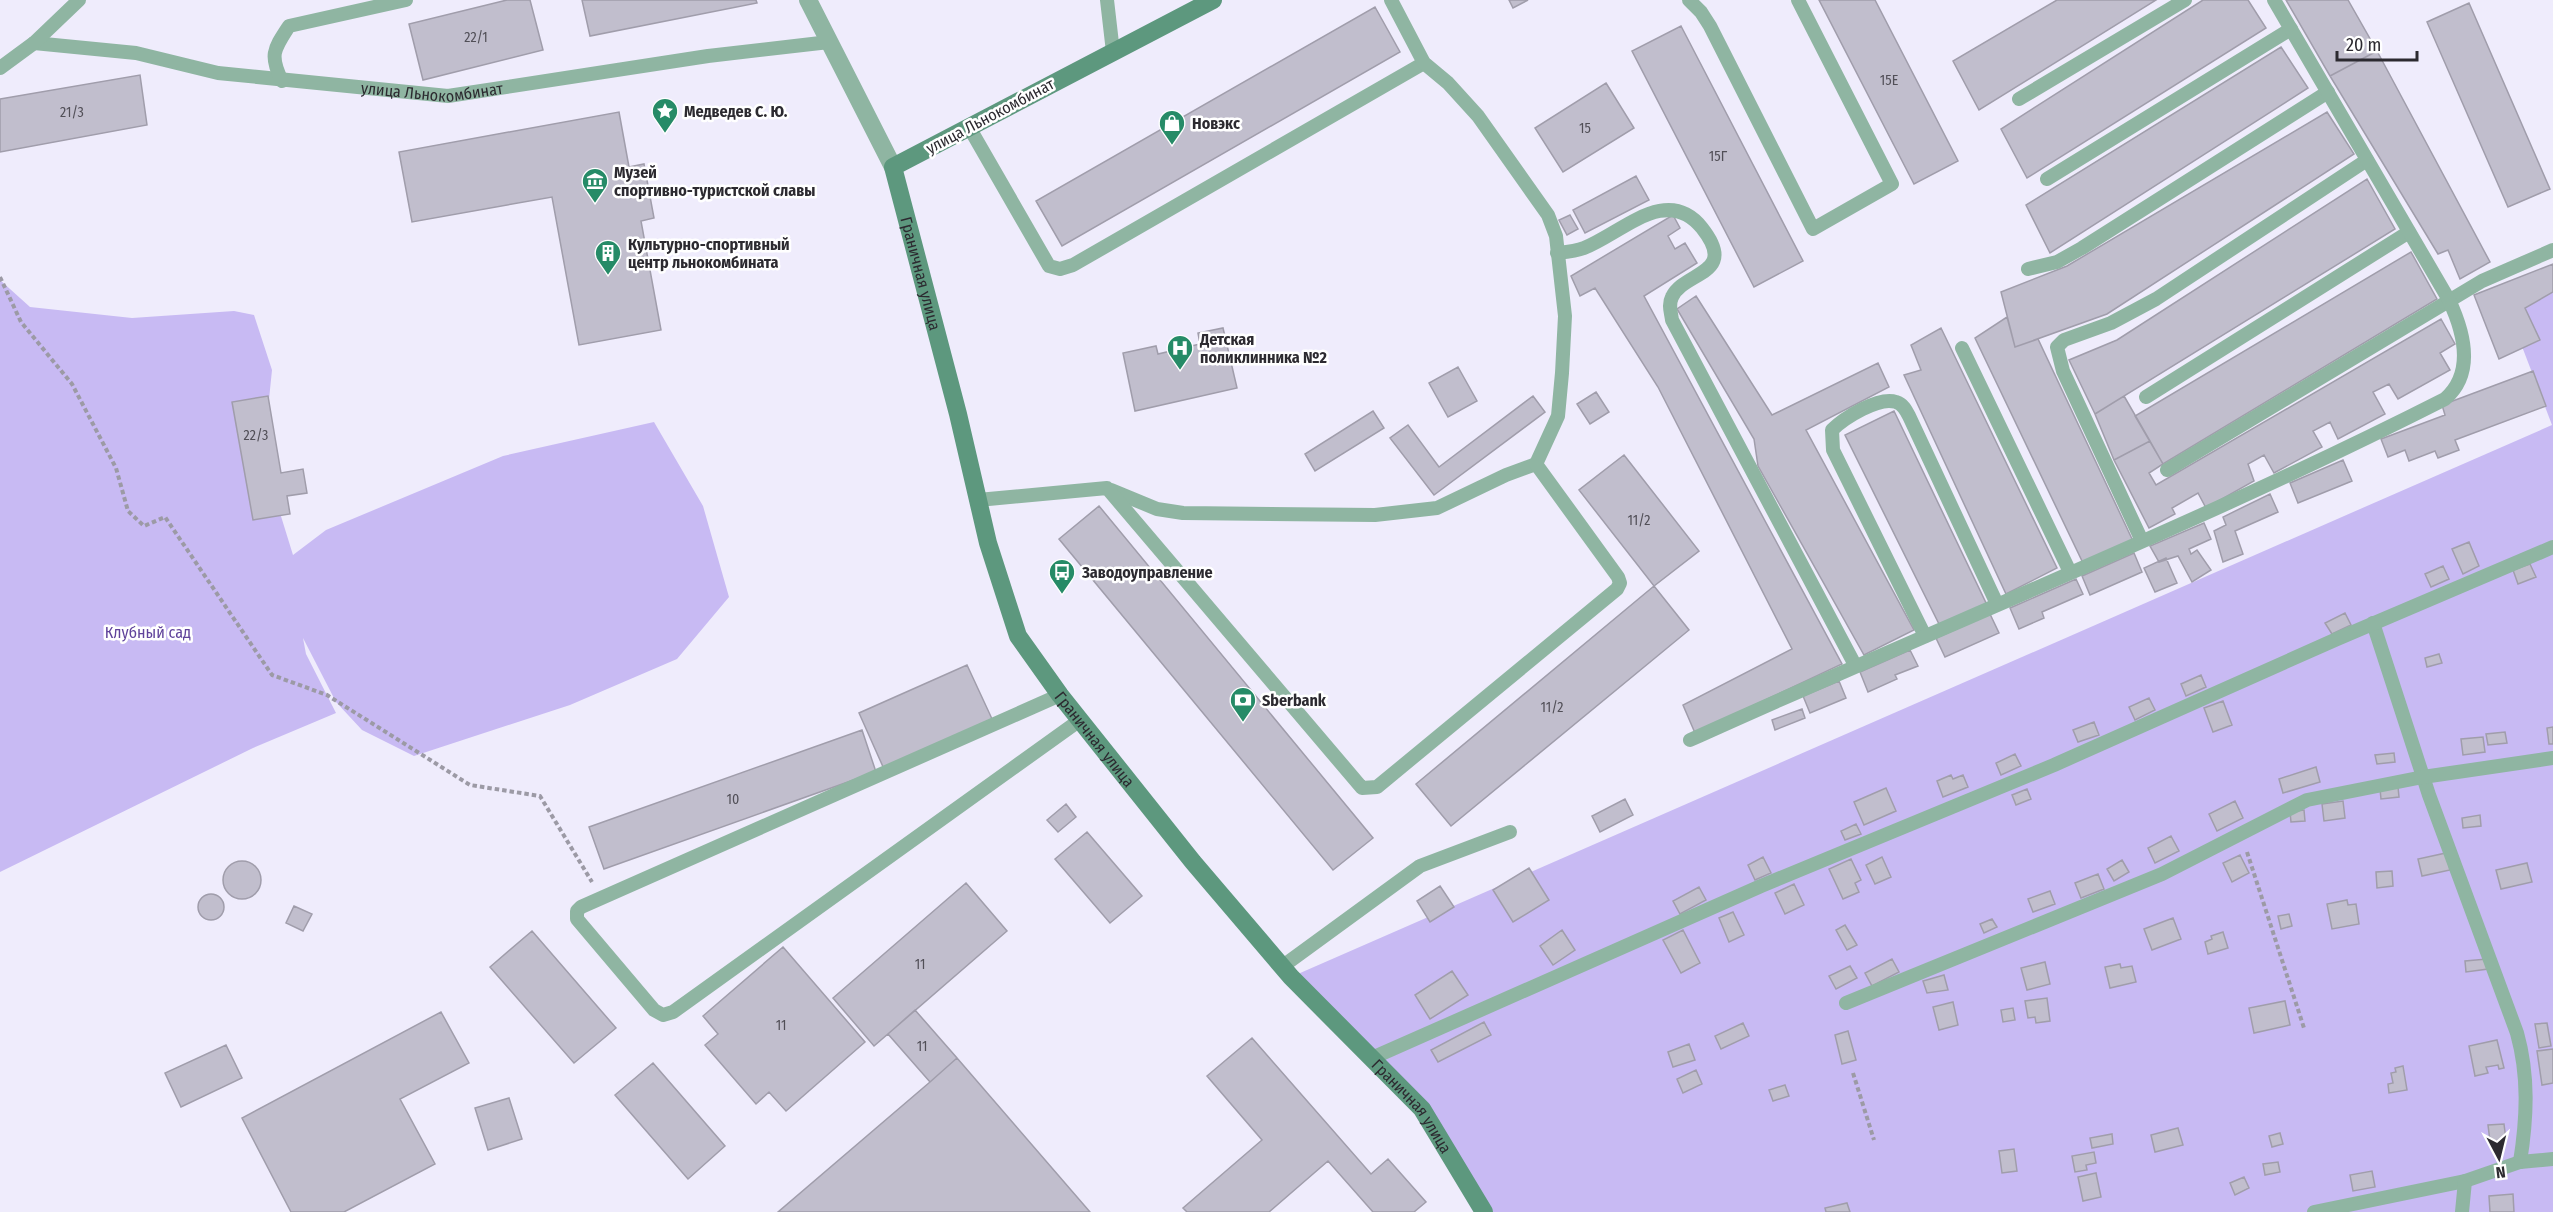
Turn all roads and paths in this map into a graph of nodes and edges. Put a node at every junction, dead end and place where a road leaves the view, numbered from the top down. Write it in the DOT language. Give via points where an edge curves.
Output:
graph roads {
  1 [pos="80,0"];
  2 [pos="406,0"];
  3 [pos="808,0"];
  4 [pos="1107,0"];
  5 [pos="1213,0"];
  6 [pos="1390,0"];
  7 [pos="1689,0"];
  8 [pos="1798,0"];
  9 [pos="2185,0"];
  10 [pos="2274,0"];
  11 [pos="2291,29"];
  12 [pos="829,42"];
  13 [pos="34,43"];
  14 [pos="1113,52"];
  15 [pos="1424,63"];
  16 [pos="0,68"];
  17 [pos="282,81"];
  18 [pos="2328,92"];
  19 [pos="2019,99"];
  20 [pos="969,128"];
  21 [pos="2367,160"];
  22 [pos="893,167"];
  23 [pos="2047,179"];
  24 [pos="2409,232"];
  25 [pos="2553,250"];
  26 [pos="1557,253"];
  27 [pos="2028,269"];
  28 [pos="0,277"];
  29 [pos="2450,300"];
  30 [pos="1962,348"];
  31 [pos="2146,397"];
  32 [pos="1536,464"];
  33 [pos="2167,470"];
  34 [pos="1107,488"];
  35 [pos="978,500"];
  36 [pos="2142,541"];
  37 [pos="2553,547"];
  38 [pos="2070,572"];
  39 [pos="1997,604"];
  40 [pos="2373,623"];
  41 [pos="1925,636"];
  42 [pos="1855,665"];
  43 [pos="1060,695"];
  44 [pos="1080,720"];
  45 [pos="1690,740"];
  46 [pos="2553,758"];
  47 [pos="2423,777"];
  48 [pos="1510,832"];
  49 [pos="2240,834"];
  50 [pos="602,898"];
  51 [pos="1282,966"];
  52 [pos="1846,1003"];
  53 [pos="2304,1028"];
  54 [pos="1372,1058"];
  55 [pos="1853,1073"];
  56 [pos="1874,1140"];
  57 [pos="2553,1159"];
  58 [pos="2520,1162"];
  59 [pos="2465,1181"];
  60 [pos="1484,1212"];
  61 [pos="2314,1212"];
  62 [pos="2462,1212"];
  1 -- 13 [label="lane"];
  2 -- 17 [label="lane" via="289,26 276,47 273,63"];
  3 -- 12 [label="street"];
  4 -- 14 [label="lane"];
  5 -- 14 [label="street, улица Льнокомбинат"];
  6 -- 15 [label="lane"];
  7 -- 8 [label="lane" via="1710,26 1813,229 1892,184"];
  9 -- 19 [label="lane"];
  10 -- 11 [label="lane"];
  11 -- 18 [label="lane"];
  11 -- 23 [label="lane"];
  12 -- 17 [label="lane, улица Льнокомбинат" via="708,56 448,96"];
  12 -- 22 [label="street"];
  13 -- 16 [label="lane"];
  13 -- 17 [label="lane, улица Льнокомбинат" via="135,53 218,74"];
  14 -- 20 [label="street, улица Льнокомбинат"];
  15 -- 20 [label="lane" via="1084,259 1060,269 1049,266"];
  15 -- 26 [label="lane" via="1478,116 1520,174 1553,226"];
  18 -- 21 [label="lane"];
  18 -- 27 [label="lane" via="2082,248 2057,262"];
  20 -- 22 [label="street, улица Льнокомбинат"];
  21 -- 24 [label="lane"];
  21 -- 36 [label="lane" via="2156,299 2111,322 2064,339 2057,347 2063,371"];
  22 -- 35 [label="street, Граничная улица"];
  24 -- 29 [label="lane"];
  24 -- 31 [label="lane"];
  25 -- 29 [label="lane" via="2482,280"];
  26 -- 32 [label="lane" via="1565,316 1558,416"];
  26 -- 42 [label="lane" via="1583,248 1647,214 1666,210 1688,214 1708,236 1714,254 1712,262 1708,270 1676,291 1669,306 1672,320"];
  28 -- 50 [label="path" via="21,322 72,384 116,468 128,511 144,526 165,517 272,675 327,695 470,785 540,796"];
  29 -- 33 [label="lane"];
  29 -- 36 [label="lane" via="2461,330 2463,361 2461,380 2445,399 2333,455"];
  30 -- 38 [label="lane"];
  32 -- 34 [label="lane" via="1437,508 1375,515 1183,513 1157,509"];
  32 -- 34 [label="lane" via="1618,577 1617,589 1370,789 1357,784"];
  34 -- 35 [label="lane"];
  35 -- 43 [label="street, Граничная улица" via="1018,636"];
  36 -- 38 [label="lane"];
  37 -- 40 [label="lane"];
  38 -- 39 [label="lane"];
  39 -- 41 [label="lane"];
  39 -- 41 [label="lane" via="1909,416 1896,402 1879,403 1832,429 1833,450"];
  40 -- 47 [label="lane"];
  40 -- 54 [label="lane" via="2054,765 1739,895"];
  41 -- 42 [label="lane"];
  42 -- 45 [label="lane"];
  43 -- 44 [label="street, Граничная улица"];
  43 -- 50 [label="lane"];
  44 -- 50 [label="lane" via="663,1015 654,1010 577,919 581,907"];
  44 -- 51 [label="street, Граничная улица"];
  46 -- 47 [label="lane"];
  47 -- 49 [label="lane" via="2314,798"];
  47 -- 58 [label="lane" via="2523,1054 2527,1121"];
  48 -- 51 [label="lane" via="1420,866"];
  49 -- 52 [label="lane" via="2162,874"];
  49 -- 53 [label="path"];
  51 -- 54 [label="street, Граничная улица"];
  54 -- 60 [label="street, Граничная улица" via="1422,1109"];
  55 -- 56 [label="path"];
  57 -- 58 [label="lane"];
  58 -- 59 [label="lane"];
  59 -- 61 [label="lane"];
  59 -- 62 [label="lane"];
}
